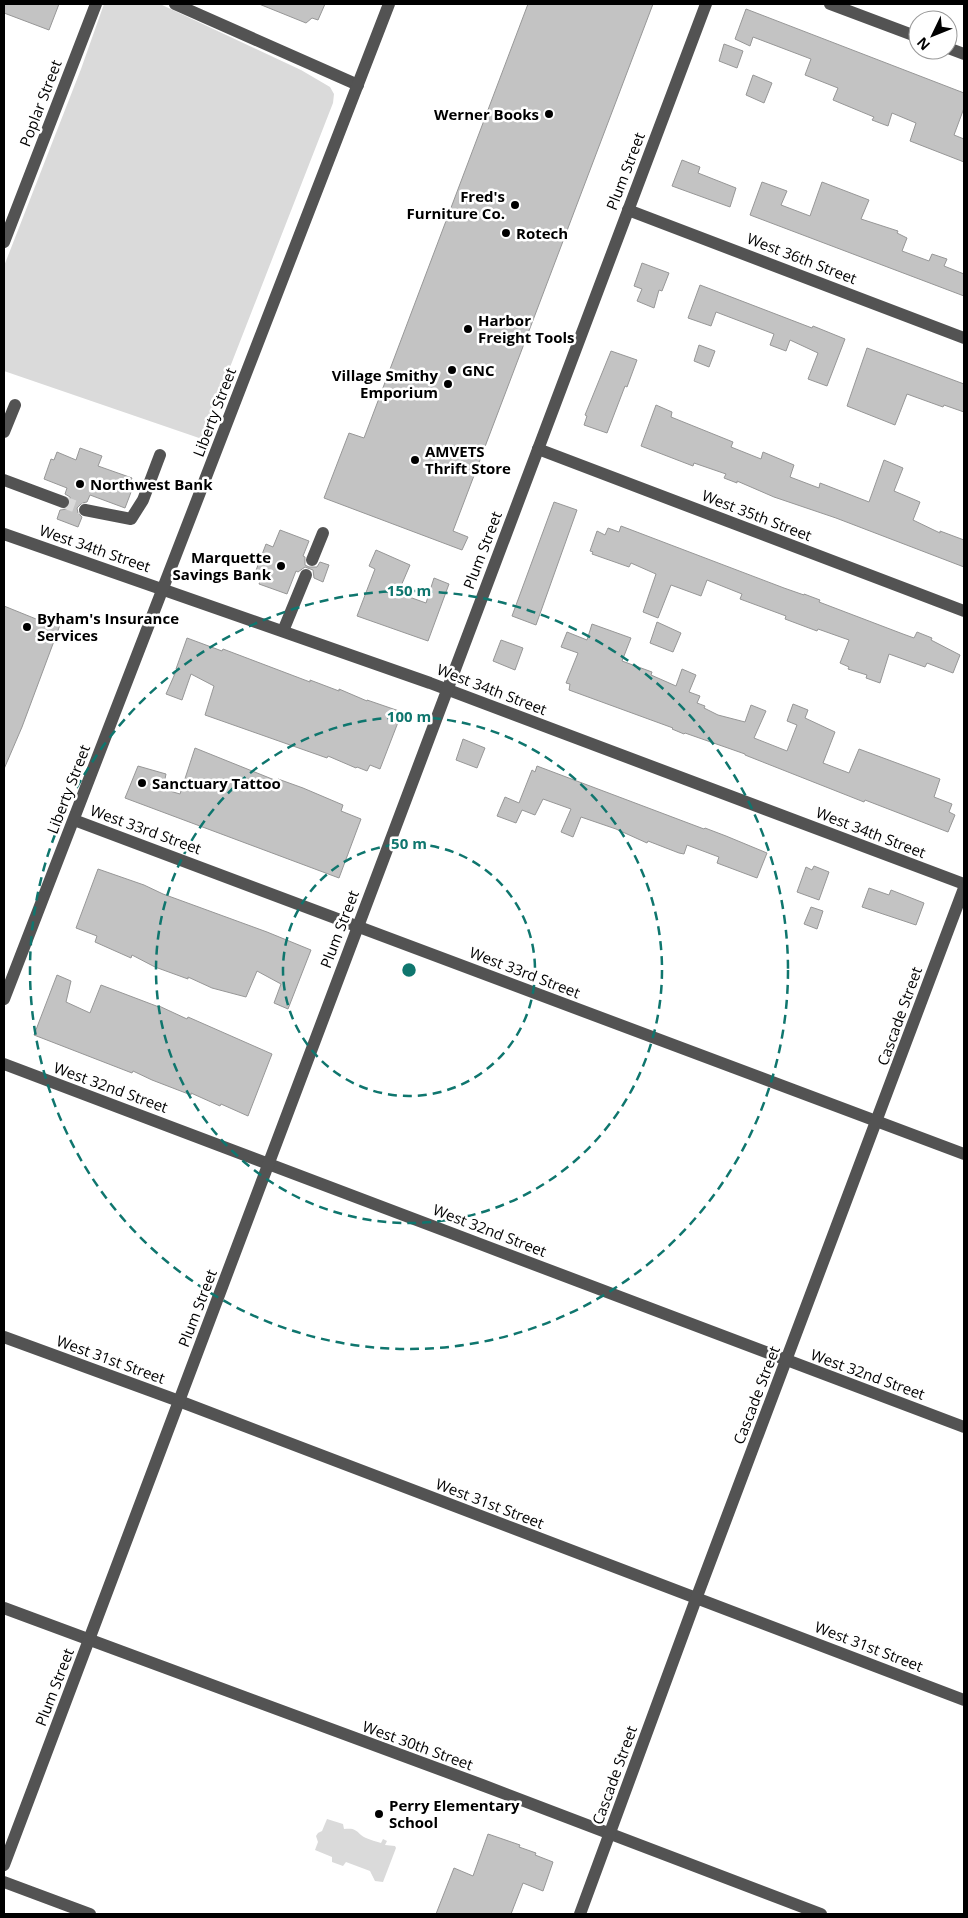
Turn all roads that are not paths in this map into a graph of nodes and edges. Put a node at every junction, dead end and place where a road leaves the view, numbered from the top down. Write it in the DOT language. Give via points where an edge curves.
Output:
graph roads {
  1 [pos="96,4"];
  2 [pos="175,4"];
  3 [pos="389,4"];
  4 [pos="706,4"];
  5 [pos="830,4"];
  6 [pos="908,33"];
  7 [pos="358,85"];
  8 [pos="628,210"];
  9 [pos="4,242"];
  10 [pos="964,338"];
  11 [pos="15,405"];
  12 [pos="4,432"];
  13 [pos="538,449"];
  14 [pos="160,455"];
  15 [pos="4,480"];
  16 [pos="63,502"];
  17 [pos="85,510"];
  18 [pos="323,533"];
  19 [pos="4,534"];
  20 [pos="312,560"];
  21 [pos="306,575"];
  22 [pos="162,588"];
  23 [pos="964,611"];
  24 [pos="283,631"];
  25 [pos="447,690"];
  26 [pos="74,820"];
  27 [pos="964,886"];
  28 [pos="358,926"];
  29 [pos="4,998"];
  30 [pos="4,1064"];
  31 [pos="877,1122"];
  32 [pos="964,1154"];
  33 [pos="269,1163"];
  34 [pos="4,1337"];
  35 [pos="786,1361"];
  36 [pos="178,1402"];
  37 [pos="964,1427"];
  38 [pos="696,1599"];
  39 [pos="4,1608"];
  40 [pos="88,1641"];
  41 [pos="964,1700"];
  42 [pos="610,1835"];
  43 [pos="4,1865"];
  44 [pos="4,1882"];
  45 [pos="90,1914"];
  46 [pos="580,1914"];
  47 [pos="821,1914"];
  1 -- 9 [label="street, Poplar Street"];
  2 -- 7 [label="street"];
  3 -- 7 [label="street, Liberty Street"];
  4 -- 8 [label="street, Plum Street"];
  5 -- 6 [label="street"];
  7 -- 22 [label="street, Liberty Street"];
  8 -- 10 [label="street, West 36th Street"];
  8 -- 13 [label="street, Plum Street"];
  11 -- 12 [label="street"];
  13 -- 23 [label="street, West 35th Street"];
  13 -- 25 [label="street, Plum Street"];
  14 -- 17 [label="street" via="143,500 131,519"];
  15 -- 16 [label="street"];
  18 -- 20 [label="street"];
  19 -- 22 [label="street, West 34th Street"];
  21 -- 24 [label="street"];
  22 -- 24 [label="street, West 34th Street"];
  22 -- 26 [label="street, Liberty Street"];
  24 -- 25 [label="street, West 34th Street"];
  25 -- 27 [label="street, West 34th Street"];
  25 -- 28 [label="street, Plum Street"];
  26 -- 28 [label="street, West 33rd Street"];
  26 -- 29 [label="street, Liberty Street"];
  27 -- 31 [label="street, Cascade Street"];
  28 -- 31 [label="street, West 33rd Street"];
  28 -- 33 [label="street, Plum Street"];
  30 -- 33 [label="street, West 32nd Street"];
  31 -- 32 [label="street, West 33rd Street"];
  31 -- 35 [label="street, Cascade Street"];
  33 -- 35 [label="street, West 32nd Street"];
  33 -- 36 [label="street, Plum Street"];
  34 -- 36 [label="street, West 31st Street"];
  35 -- 37 [label="street, West 32nd Street"];
  35 -- 38 [label="street, Cascade Street"];
  36 -- 38 [label="street, West 31st Street"];
  36 -- 40 [label="street, Plum Street"];
  38 -- 41 [label="street, West 31st Street"];
  38 -- 42 [label="street, Cascade Street"];
  39 -- 40 [label="street, West 30th Street"];
  40 -- 42 [label="street, West 30th Street"];
  40 -- 43 [label="street, Plum Street"];
  42 -- 46 [label="street, Cascade Street"];
  42 -- 47 [label="street, West 30th Street"];
  44 -- 45 [label="street"];
}
